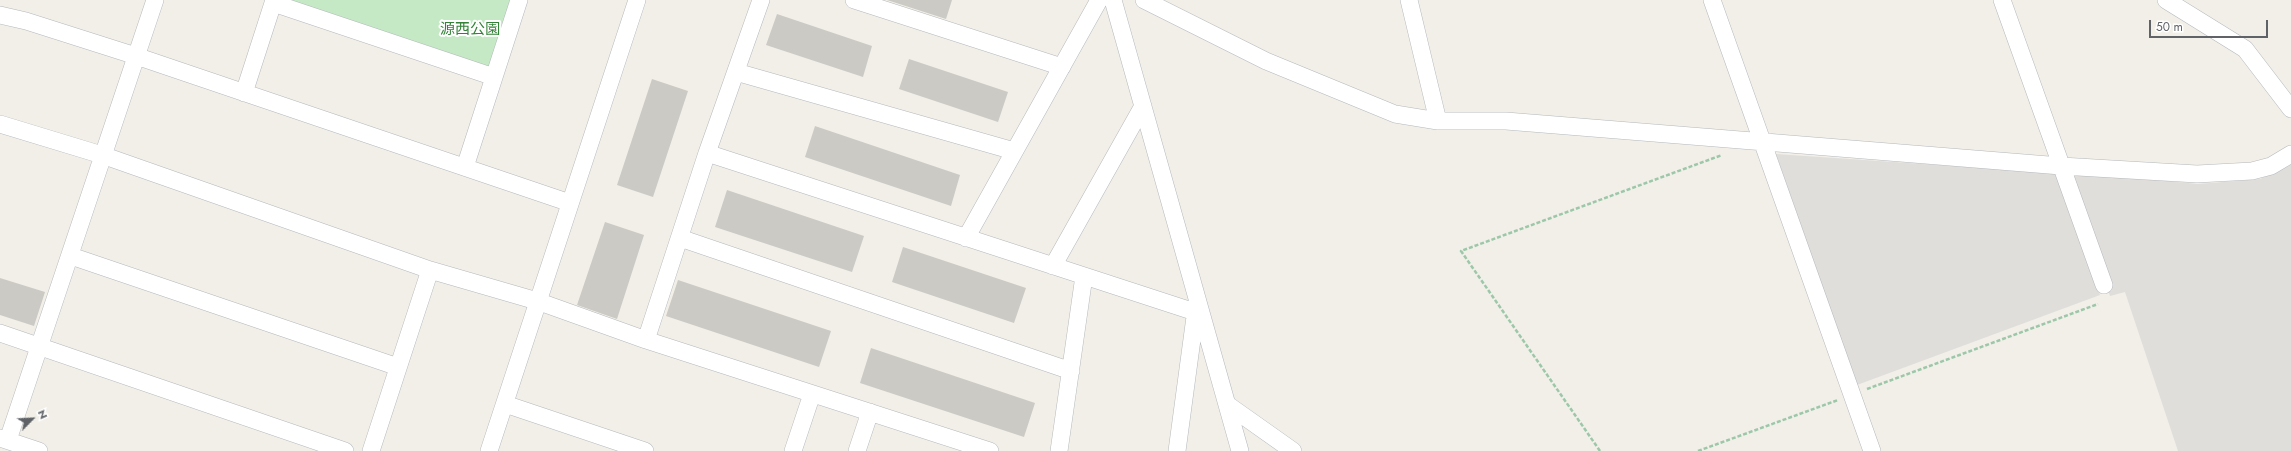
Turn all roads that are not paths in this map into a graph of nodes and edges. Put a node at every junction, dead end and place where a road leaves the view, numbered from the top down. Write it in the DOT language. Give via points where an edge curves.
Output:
graph roads {
  1 [pos="154,0"];
  2 [pos="519,0"];
  3 [pos="637,0"];
  4 [pos="761,0"];
  5 [pos="854,0"];
  6 [pos="1098,0"];
  7 [pos="1113,0"];
  8 [pos="1144,0"];
  9 [pos="1409,0"];
  10 [pos="1712,0"];
  11 [pos="2002,0"];
  12 [pos="2166,0"];
  13 [pos="274,1"];
  14 [pos="0,15"];
  15 [pos="136,56"];
  16 [pos="1062,67"];
  17 [pos="736,72"];
  18 [pos="494,77"];
  19 [pos="244,93"];
  20 [pos="1143,106"];
  21 [pos="2291,109"];
  22 [pos="1438,121"];
  23 [pos="0,124"];
  24 [pos="1762,140"];
  25 [pos="1014,151"];
  26 [pos="707,153"];
  27 [pos="2291,154"];
  28 [pos="102,155"];
  29 [pos="2061,166"];
  30 [pos="465,167"];
  31 [pos="570,203"];
  32 [pos="680,238"];
  33 [pos="966,238"];
  34 [pos="71,256"];
  35 [pos="1053,266"];
  36 [pos="430,270"];
  37 [pos="1084,276"];
  38 [pos="2104,285"];
  39 [pos="537,301"];
  40 [pos="1197,304"];
  41 [pos="0,333"];
  42 [pos="646,340"];
  43 [pos="40,346"];
  44 [pos="398,367"];
  45 [pos="1070,371"];
  46 [pos="812,394"];
  47 [pos="505,404"];
  48 [pos="1228,406"];
  49 [pos="870,412"];
  50 [pos="4,439"];
  51 [pos="609,445"];
  52 [pos="39,451"];
  53 [pos="345,451"];
  54 [pos="371,451"];
  55 [pos="489,451"];
  56 [pos="646,451"];
  57 [pos="793,451"];
  58 [pos="857,451"];
  59 [pos="990,451"];
  60 [pos="1059,451"];
  61 [pos="1177,451"];
  62 [pos="1240,451"];
  63 [pos="1293,451"];
  64 [pos="1872,451"];
  1 -- 15 [label="street"];
  2 -- 18 [label="street"];
  3 -- 31 [label="street"];
  4 -- 17 [label="street"];
  5 -- 16 [label="street"];
  6 -- 16 [label="street"];
  7 -- 20 [label="street"];
  8 -- 22 [label="street" via="1281,67 1395,114"];
  9 -- 22 [label="street"];
  10 -- 24 [label="street"];
  11 -- 29 [label="street"];
  12 -- 21 [label="street" via="2245,50"];
  13 -- 18 [label="street"];
  13 -- 19 [label="street"];
  14 -- 15 [label="street"];
  15 -- 19 [label="street"];
  15 -- 28 [label="street"];
  16 -- 25 [label="street"];
  17 -- 25 [label="street"];
  17 -- 26 [label="street"];
  18 -- 30 [label="street"];
  19 -- 30 [label="street"];
  20 -- 35 [label="street"];
  20 -- 40 [label="street"];
  22 -- 24 [label="street" via="1506,121"];
  23 -- 28 [label="street"];
  24 -- 29 [label="street"];
  24 -- 64 [label="street"];
  25 -- 33 [label="street"];
  26 -- 32 [label="street"];
  26 -- 33 [label="street"];
  27 -- 29 [label="street" via="2271,166 2197,174"];
  28 -- 34 [label="street"];
  28 -- 36 [label="street"];
  29 -- 38 [label="street"];
  30 -- 31 [label="street"];
  31 -- 39 [label="street"];
  32 -- 42 [label="street"];
  32 -- 45 [label="street"];
  33 -- 35 [label="street"];
  34 -- 43 [label="street"];
  34 -- 44 [label="street"];
  35 -- 37 [label="street"];
  36 -- 39 [label="street"];
  36 -- 44 [label="street"];
  37 -- 40 [label="street"];
  37 -- 45 [label="street"];
  39 -- 42 [label="street"];
  39 -- 47 [label="street"];
  40 -- 48 [label="street"];
  40 -- 61 [label="street"];
  41 -- 43 [label="street"];
  42 -- 46 [label="street"];
  43 -- 50 [label="street"];
  43 -- 53 [label="street"];
  44 -- 54 [label="street"];
  45 -- 60 [label="street"];
  46 -- 49 [label="street"];
  46 -- 57 [label="street"];
  47 -- 51 [label="street"];
  47 -- 55 [label="street"];
  48 -- 62 [label="street"];
  48 -- 63 [label="street"];
  49 -- 58 [label="street"];
  49 -- 59 [label="street"];
  50 -- 52 [label="street"];
  51 -- 56 [label="street"];
}
